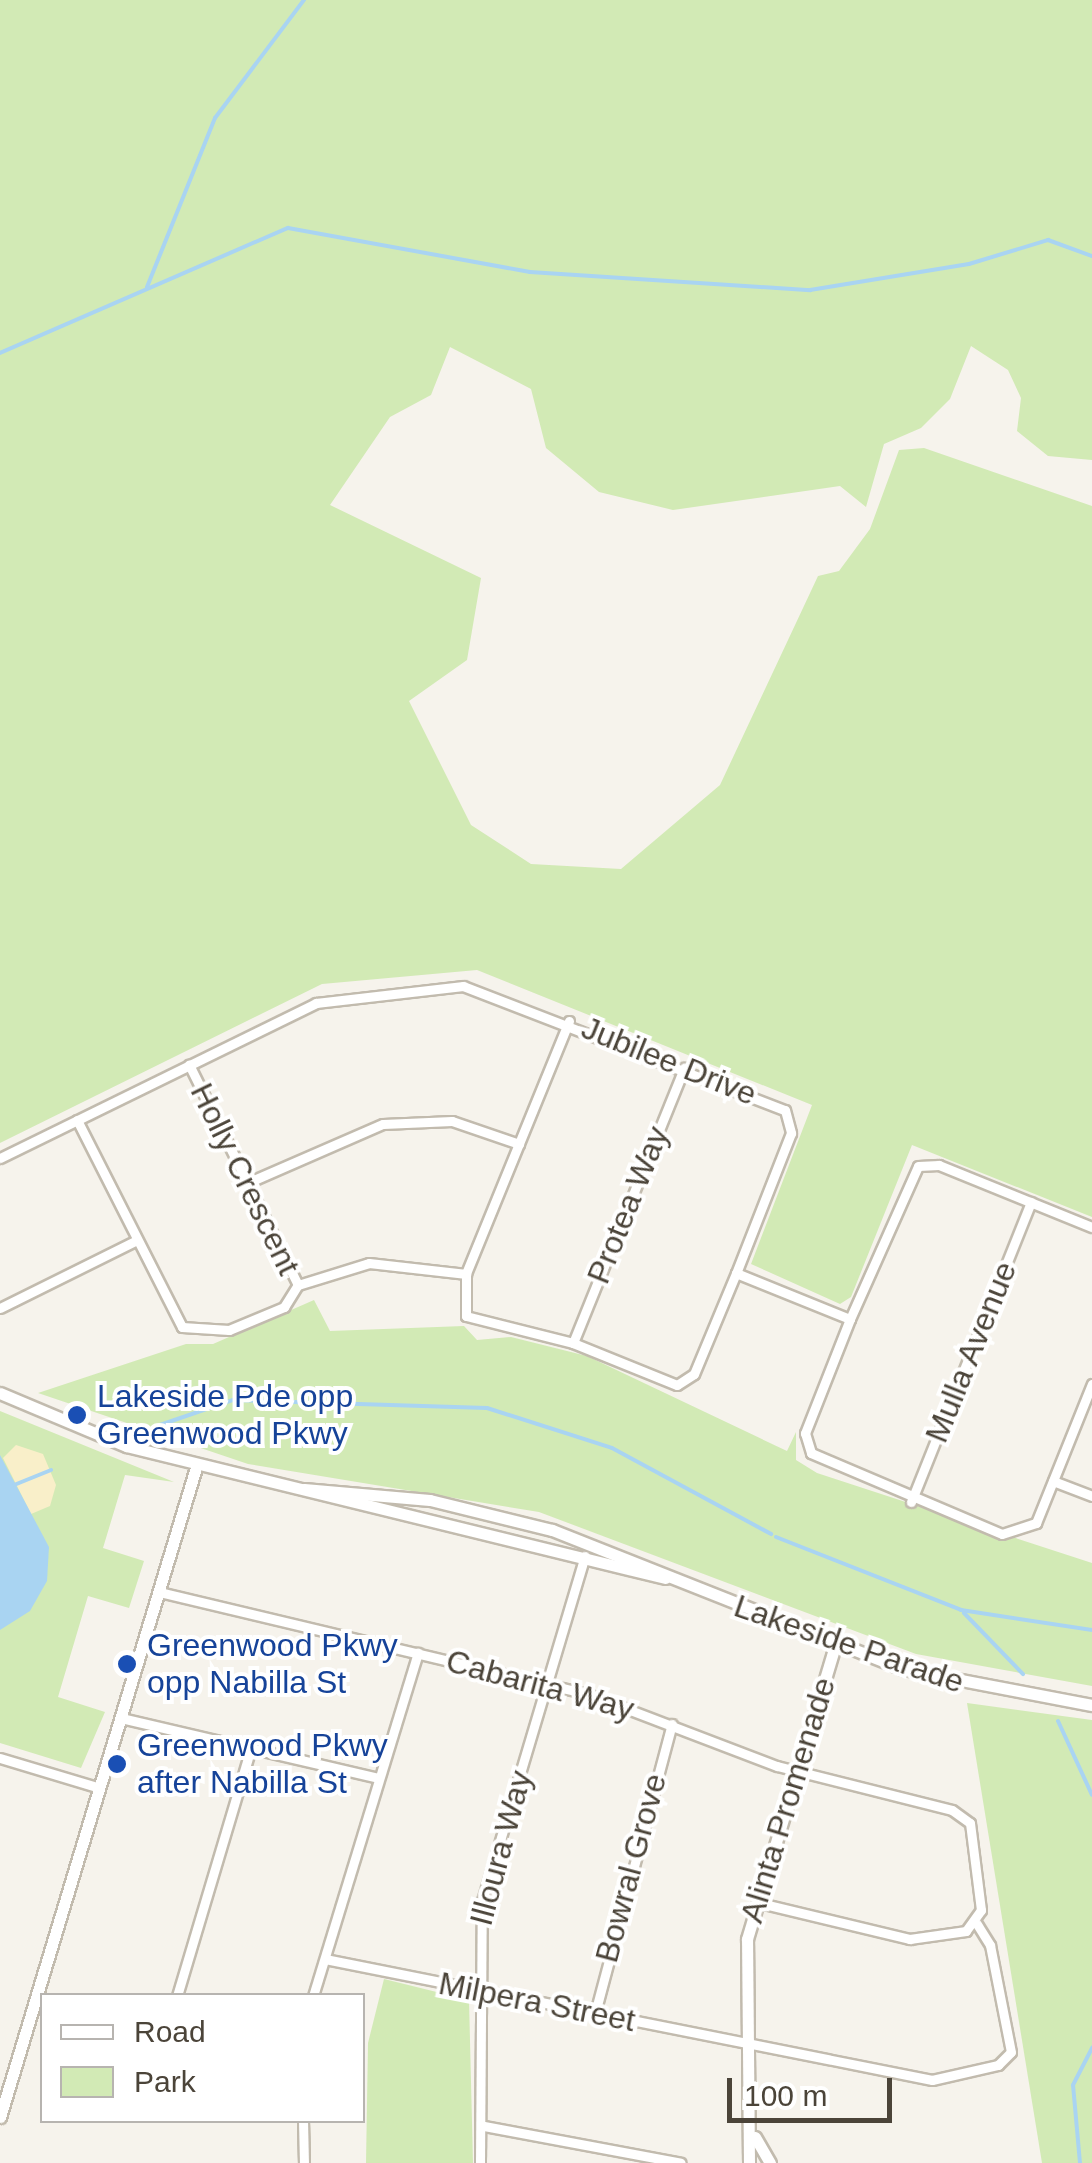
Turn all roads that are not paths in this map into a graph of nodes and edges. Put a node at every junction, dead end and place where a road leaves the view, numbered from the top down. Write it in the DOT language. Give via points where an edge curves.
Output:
graph roads {
  1 [pos="569,1022"];
  2 [pos="188,1064"];
  3 [pos="684,1068"];
  4 [pos="77,1120"];
  5 [pos="519,1144"];
  6 [pos="0,1158"];
  7 [pos="247,1183"];
  8 [pos="1031,1202"];
  9 [pos="1092,1227"];
  10 [pos="136,1240"];
  11 [pos="736,1273"];
  12 [pos="466,1274"];
  13 [pos="298,1285"];
  14 [pos="0,1308"];
  15 [pos="850,1319"];
  16 [pos="573,1343"];
  17 [pos="1092,1384"];
  18 [pos="0,1393"];
  19 [pos="198,1464"];
  20 [pos="1053,1481"];
  21 [pos="304,1489"];
  22 [pos="1092,1496"];
  23 [pos="910,1502"];
  24 [pos="588,1542"];
  25 [pos="584,1559"];
  26 [pos="669,1578"];
  27 [pos="160,1592"];
  28 [pos="835,1645"];
  29 [pos="418,1653"];
  30 [pos="547,1684"];
  31 [pos="1092,1706"];
  32 [pos="121,1718"];
  33 [pos="672,1724"];
  34 [pos="252,1748"];
  35 [pos="0,1758"];
  36 [pos="796,1772"];
  37 [pos="380,1778"];
  38 [pos="100,1788"];
  39 [pos="756,1902"];
  40 [pos="976,1924"];
  41 [pos="324,1959"];
  42 [pos="478,1992"];
  43 [pos="178,1993"];
  44 [pos="314,1993"];
  45 [pos="594,2013"];
  46 [pos="749,2041"];
  47 [pos="0,2116"];
  48 [pos="303,2123"];
  49 [pos="484,2126"];
  50 [pos="755,2136"];
  51 [pos="304,2163"];
  52 [pos="480,2163"];
  53 [pos="681,2163"];
  54 [pos="752,2163"];
  55 [pos="769,2163"];
  1 -- 2 [label="street, Jubilee Drive" via="477,987 349,994"];
  1 -- 3 [label="street, Jubilee Drive"];
  1 -- 5 [label="street"];
  2 -- 4 [label="street, Jubilee Drive"];
  2 -- 7 [label="street, Holly Crescent"];
  3 -- 11 [label="street, Jubilee Drive" via="781,1107 792,1121"];
  3 -- 16 [label="street, Protea Way"];
  4 -- 6 [label="street, Jubilee Drive"];
  4 -- 10 [label="street, Holly Crescent"];
  5 -- 7 [label="street" via="452,1121 383,1124"];
  5 -- 12 [label="street"];
  7 -- 13 [label="street, Holly Crescent"];
  8 -- 9 [label="street"];
  8 -- 15 [label="street" via="939,1166 918,1166"];
  8 -- 23 [label="street, Mulla Avenue"];
  10 -- 13 [label="street, Holly Crescent" via="193,1334 254,1322 291,1302"];
  10 -- 14 [label="street"];
  11 -- 15 [label="street"];
  11 -- 16 [label="street" via="684,1384"];
  12 -- 13 [label="street" via="370,1262"];
  12 -- 16 [label="street" via="464,1309 475,1325"];
  15 -- 23 [label="street" via="807,1447"];
  17 -- 20 [label="street"];
  18 -- 19 [label="street, Lakeside Parade" via="84,1432"];
  19 -- 21 [label="street, Lakeside Parade"];
  19 -- 27 [label="street"];
  20 -- 22 [label="street"];
  20 -- 23 [label="street" via="1036,1523 1017,1536"];
  21 -- 24 [label="street, Lakeside Parade" via="430,1500"];
  21 -- 25 [label="street, Lakeside Parade"];
  24 -- 25 [label="street, Illoura Way"];
  24 -- 26 [label="street, Lakeside Parade"];
  25 -- 26 [label="street, Lakeside Parade"];
  25 -- 30 [label="street, Illoura Way"];
  26 -- 28 [label="street, Lakeside Parade"];
  27 -- 29 [label="street, Cabarita Way"];
  27 -- 32 [label="street"];
  28 -- 31 [label="street, Lakeside Parade" via="958,1685"];
  28 -- 36 [label="street, Alinta Promenade"];
  29 -- 30 [label="street, Cabarita Way"];
  29 -- 37 [label="street"];
  30 -- 33 [label="street, Cabarita Way"];
  30 -- 42 [label="street, Illoura Way" via="482,1901"];
  32 -- 34 [label="street"];
  32 -- 38 [label="street"];
  33 -- 36 [label="street, Cabarita Way"];
  33 -- 45 [label="street, Bowral Grove"];
  34 -- 37 [label="street"];
  34 -- 43 [label="street"];
  35 -- 38 [label="street"];
  36 -- 39 [label="street, Alinta Promenade"];
  36 -- 40 [label="street, Cabarita Way" via="964,1815"];
  37 -- 41 [label="street"];
  38 -- 47 [label="street"];
  39 -- 40 [label="street" via="910,1939"];
  39 -- 46 [label="street, Alinta Promenade" via="746,1952"];
  40 -- 46 [label="street, Milpera Street" via="1010,2040 998,2065 922,2079"];
  41 -- 42 [label="street, Milpera Street"];
  41 -- 44 [label="street"];
  42 -- 45 [label="street, Milpera Street"];
  42 -- 49 [label="street, Illoura Way"];
  45 -- 46 [label="street, Milpera Street"];
  46 -- 50 [label="street, Alinta Promenade"];
  48 -- 51 [label="street"];
  49 -- 52 [label="street, Illoura Way"];
  49 -- 53 [label="street"];
  50 -- 54 [label="street, Alinta Promenade"];
  50 -- 55 [label="street, Alinta Promenade"];
  54 -- 55 [label="street"];
}
